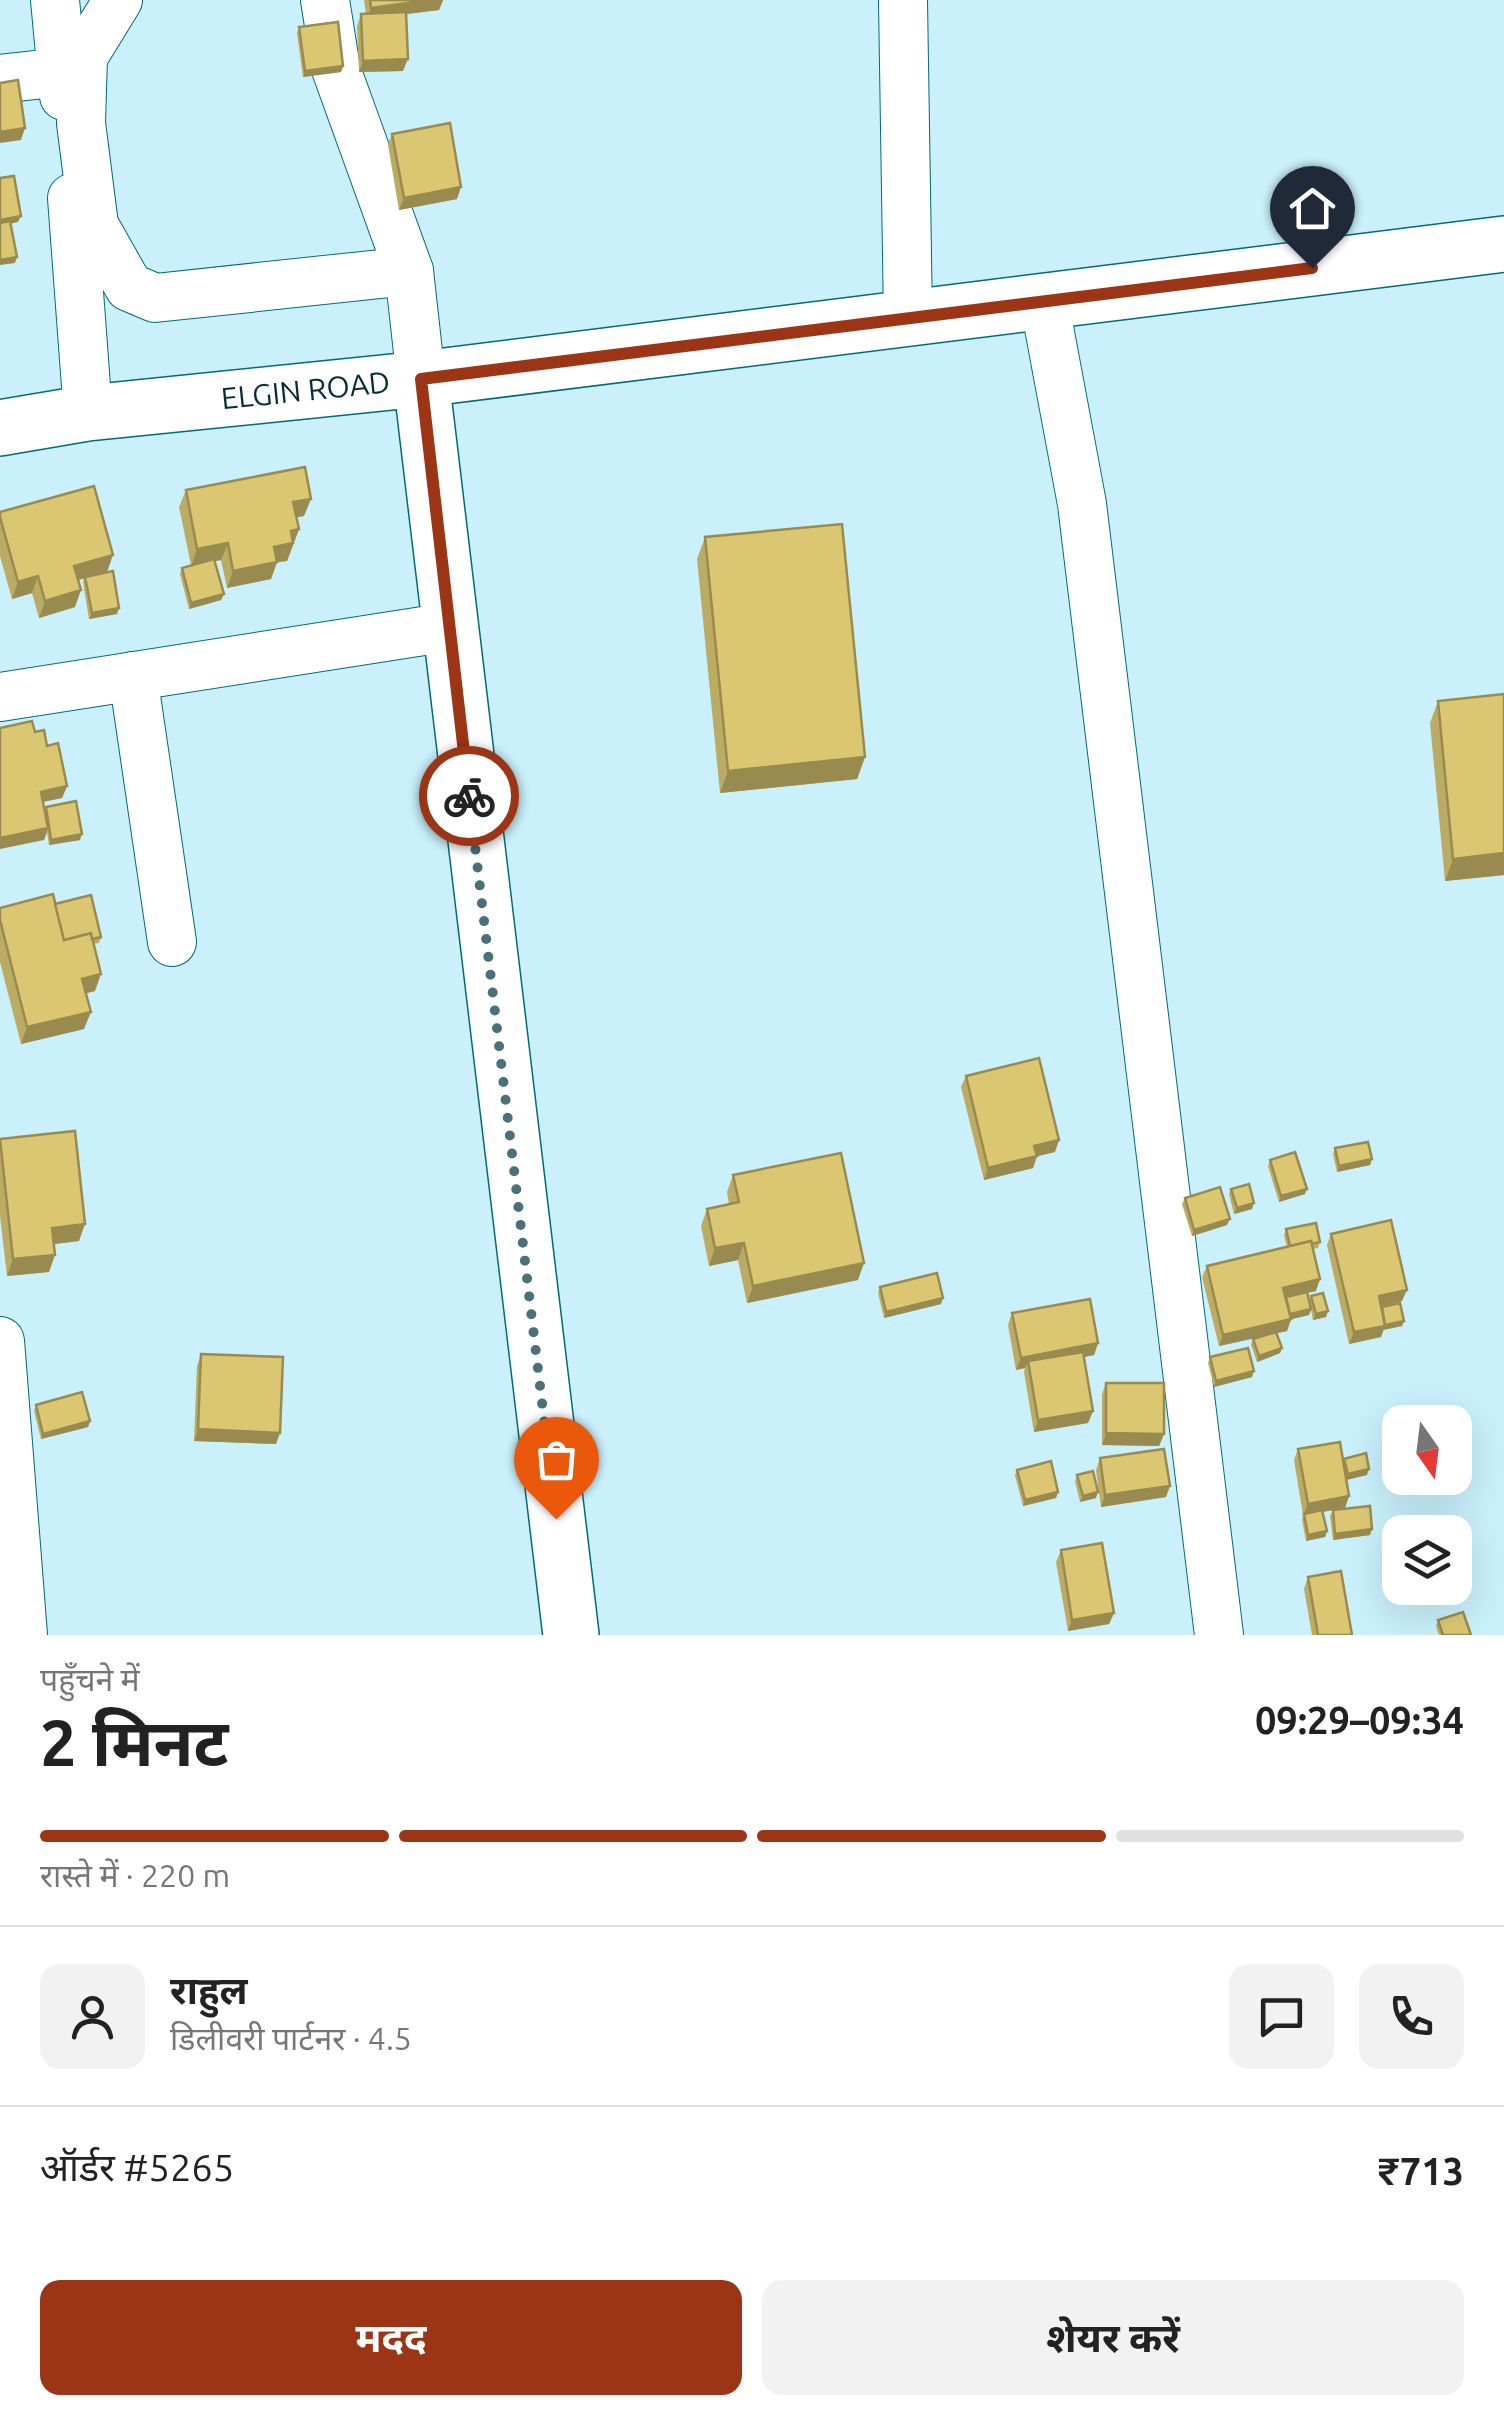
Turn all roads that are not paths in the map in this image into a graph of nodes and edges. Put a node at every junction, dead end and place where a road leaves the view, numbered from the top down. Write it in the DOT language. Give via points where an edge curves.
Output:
graph roads {
  1 [pos="55,0"];
  2 [pos="118,0"];
  3 [pos="325,0"];
  4 [pos="903,0"];
  5 [pos="62,72"];
  6 [pos="0,78"];
  7 [pos="1504,244"];
  8 [pos="408,271"];
  9 [pos="1044,301"];
  10 [pos="908,320"];
  11 [pos="421,379"];
  12 [pos="88,413"];
  13 [pos="0,428"];
  14 [pos="449,627"];
  15 [pos="133,676"];
  16 [pos="0,696"];
  17 [pos="172,942"];
  18 [pos="0,1341"];
  19 [pos="23,1635"];
  20 [pos="570,1635"];
  21 [pos="1219,1635"];
  1 -- 5 [label="street"];
  2 -- 8 [label="street" via="83,57 81,123 94,226 129,287 155,298"];
  3 -- 8 [label="street" via="336,69"];
  4 -- 10 [label="street"];
  5 -- 6 [label="street"];
  5 -- 12 [label="street"];
  7 -- 9 [label="street, ELGIN ROAD"];
  8 -- 11 [label="street"];
  9 -- 10 [label="street, ELGIN ROAD"];
  9 -- 21 [label="street" via="1082,504"];
  10 -- 11 [label="street, ELGIN ROAD"];
  11 -- 12 [label="street, ELGIN ROAD"];
  11 -- 14 [label="street"];
  12 -- 13 [label="street, ELGIN ROAD"];
  14 -- 15 [label="street"];
  14 -- 20 [label="street"];
  15 -- 16 [label="street"];
  15 -- 17 [label="street"];
  18 -- 19 [label="street"];
}
